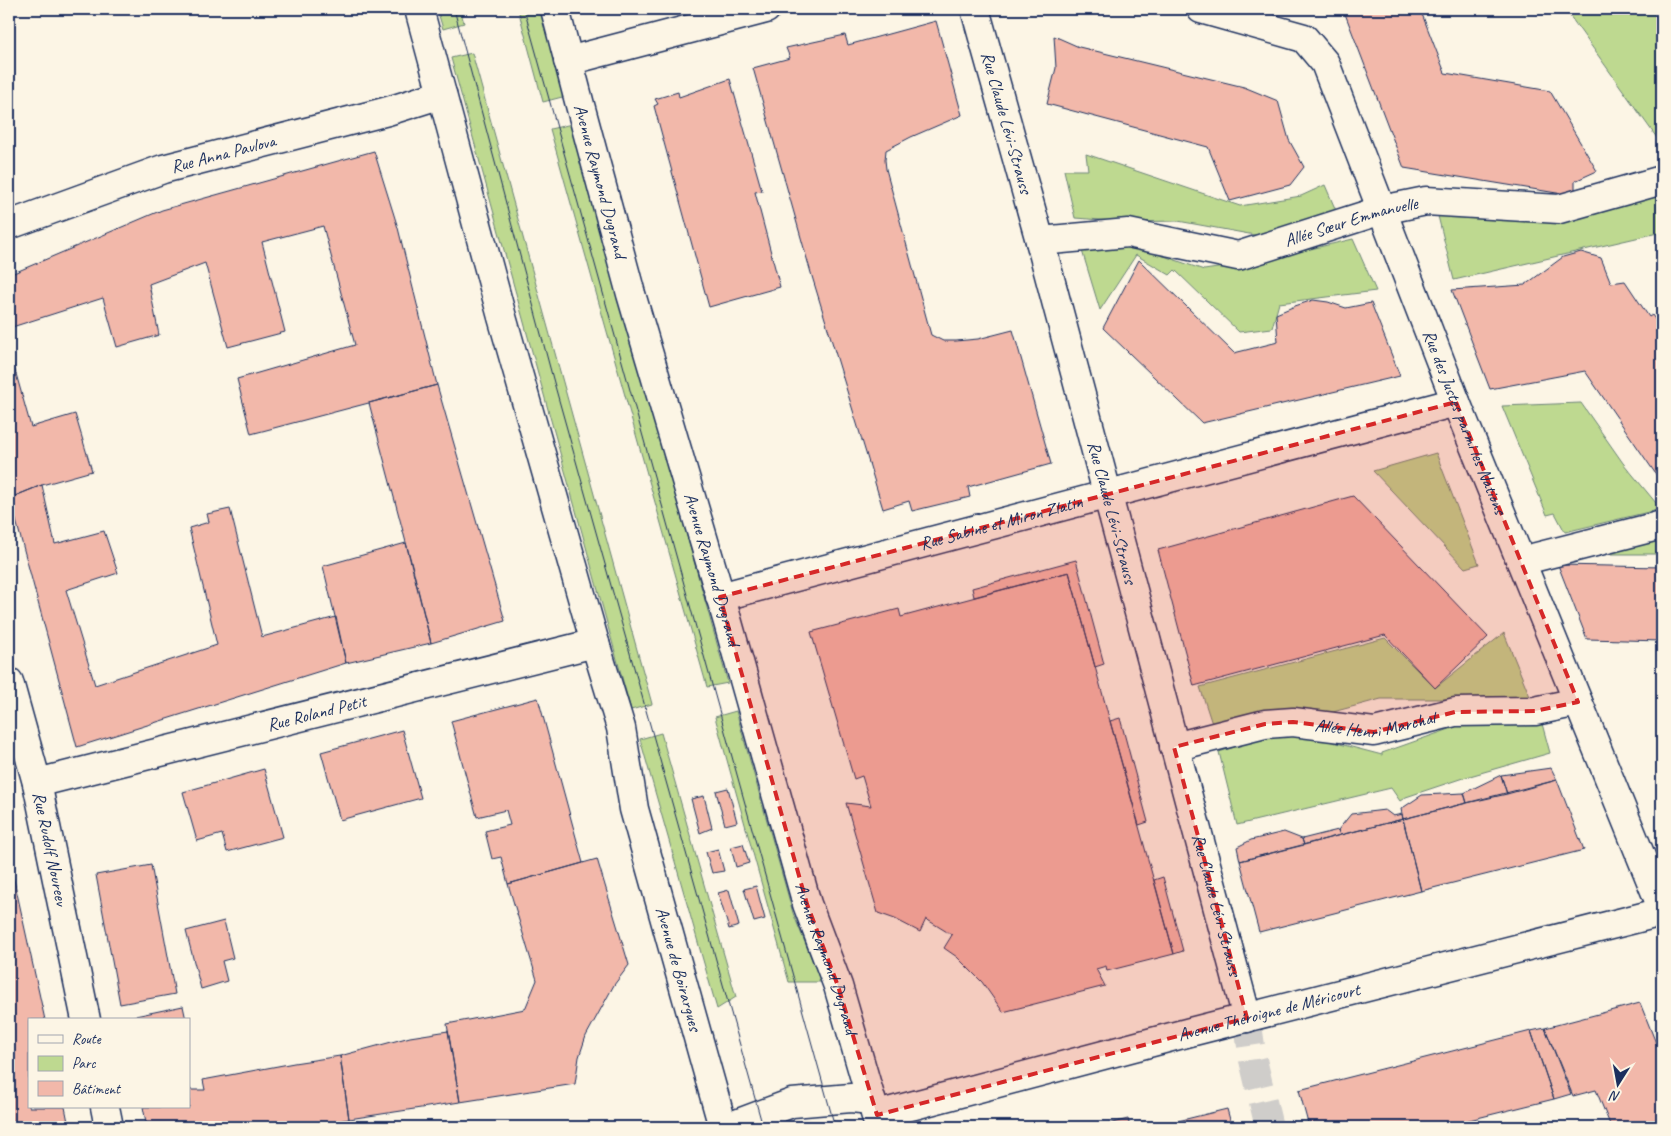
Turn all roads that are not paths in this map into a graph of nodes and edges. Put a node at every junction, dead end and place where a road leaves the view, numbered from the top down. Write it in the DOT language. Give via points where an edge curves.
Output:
graph roads {
  1 [pos="419,9"];
  2 [pos="556,9"];
  3 [pos="766,9"];
  4 [pos="975,9"];
  5 [pos="1201,9"];
  6 [pos="568,61"];
  7 [pos="442,94"];
  8 [pos="1662,180"];
  9 [pos="1382,210"];
  10 [pos="9,225"];
  11 [pos="1040,241"];
  12 [pos="1456,402"];
  13 [pos="1108,495"];
  14 [pos="1662,525"];
  15 [pos="1521,561"];
  16 [pos="720,597"];
  17 [pos="595,643"];
  18 [pos="9,682"];
  19 [pos="1578,702"];
  20 [pos="1174,747"];
  21 [pos="37,783"];
  22 [pos="1662,910"];
  23 [pos="86,1018"];
  24 [pos="1247,1018"];
  25 [pos="105,1108"];
  26 [pos="876,1114"];
  27 [pos="109,1127"];
  28 [pos="724,1127"];
  29 [pos="728,1127"];
  1 -- 7 [label="street"];
  2 -- 6 [label="street, Avenue Raymond Dugrand"];
  3 -- 6 [label="street"];
  4 -- 11 [label="street, Rue Claude Lévi-Strauss"];
  5 -- 9 [label="street, Rue des Justes parmi les Nations" via="1304,38 1325,63"];
  6 -- 16 [label="street, Avenue Raymond Dugrand" via="634,304"];
  7 -- 10 [label="street, Rue Anna Pavlova" via="388,112 163,170"];
  7 -- 17 [label="street"];
  8 -- 9 [label="street, Allée Sœur Emmanuelle" via="1559,210 1426,200"];
  9 -- 11 [label="street, Allée Sœur Emmanuelle" via="1238,256 1128,233"];
  9 -- 12 [label="street, Rue des Justes parmi les Nations"];
  11 -- 13 [label="street, Rue Claude Lévi-Strauss"];
  12 -- 13 [label="street, Rue Sabine et Miron Zlatin"];
  12 -- 15 [label="street, Rue des Justes parmi les Nations"];
  13 -- 16 [label="street, Rue Sabine et Miron Zlatin"];
  13 -- 20 [label="street, Rue Claude Lévi-Strauss"];
  14 -- 15 [label="street"];
  15 -- 19 [label="street, Rue des Justes parmi les Nations"];
  16 -- 26 [label="street, Avenue Raymond Dugrand" via="807,904 838,986"];
  17 -- 21 [label="street, Rue Roland Petit"];
  17 -- 28 [label="street, Avenue de Boirargues" via="621,728 634,809"];
  18 -- 21 [label="street, Rue Rudolf Noureev"];
  19 -- 20 [label="street, Allée Henri Marchal" via="1535,711 1455,712 1374,732 1293,722 1265,724"];
  19 -- 22 [label="street, Rue des Justes parmi les Nations"];
  20 -- 24 [label="street, Rue Claude Lévi-Strauss"];
  21 -- 23 [label="street, Rue Rudolf Noureev"];
  22 -- 24 [label="street, Avenue Théroigne de Méricourt"];
  24 -- 26 [label="street, Avenue Théroigne de Méricourt"];
  25 -- 27 [label="street"];
  26 -- 29 [label="street, Avenue Théroigne de Méricourt" via="850,1098 792,1103"];
}
